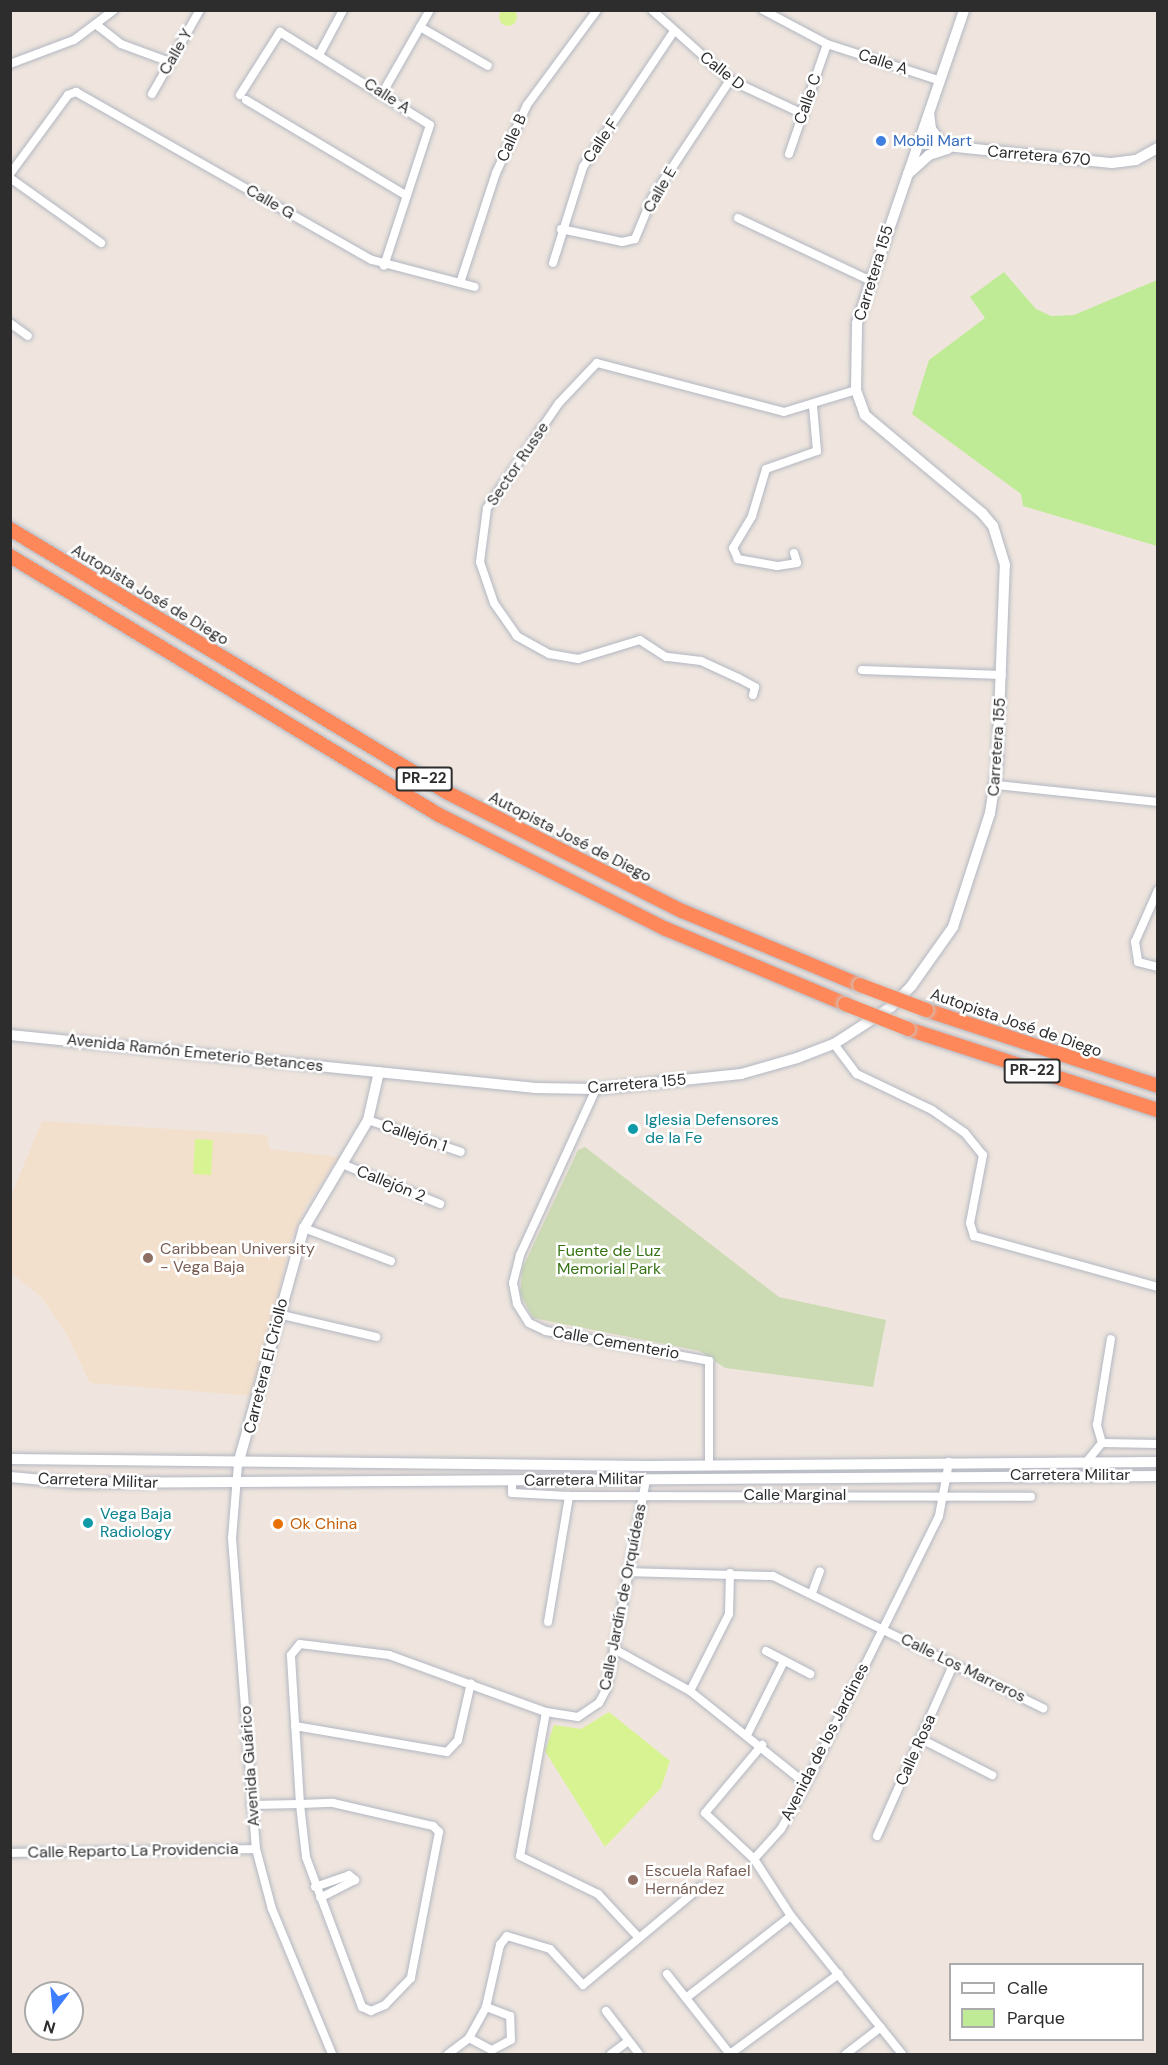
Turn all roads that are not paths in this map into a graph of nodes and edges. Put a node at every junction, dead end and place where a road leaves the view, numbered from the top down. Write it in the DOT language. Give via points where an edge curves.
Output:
graph roads {
  1 [pos="114,10"];
  2 [pos="200,10"];
  3 [pos="343,10"];
  4 [pos="430,10"];
  5 [pos="597,10"];
  6 [pos="652,10"];
  7 [pos="763,10"];
  8 [pos="963,10"];
  9 [pos="98,26"];
  10 [pos="420,27"];
  11 [pos="674,31"];
  12 [pos="827,44"];
  13 [pos="319,54"];
  14 [pos="170,62"];
  15 [pos="10,63"];
  16 [pos="488,66"];
  17 [pos="730,80"];
  18 [pos="938,80"];
  19 [pos="383,92"];
  20 [pos="152,94"];
  21 [pos="929,108"];
  22 [pos="803,114"];
  23 [pos="917,143"];
  24 [pos="948,147"];
  25 [pos="1158,148"];
  26 [pos="789,154"];
  27 [pos="10,176"];
  28 [pos="906,176"];
  29 [pos="407,196"];
  30 [pos="738,218"];
  31 [pos="561,229"];
  32 [pos="101,243"];
  33 [pos="553,263"];
  34 [pos="384,266"];
  35 [pos="871,282"];
  36 [pos="460,283"];
  37 [pos="475,287"];
  38 [pos="10,323"];
  39 [pos="28,336"];
  40 [pos="856,390"];
  41 [pos="813,406"];
  42 [pos="10,529"];
  43 [pos="794,553"];
  44 [pos="10,556"];
  45 [pos="861,670"];
  46 [pos="1002,675"];
  47 [pos="753,695"];
  48 [pos="996,785"];
  49 [pos="1158,802"];
  50 [pos="1158,890"];
  51 [pos="1158,968"];
  52 [pos="10,1035"];
  53 [pos="834,1044"];
  54 [pos="379,1072"];
  55 [pos="1158,1086"];
  56 [pos="596,1089"];
  57 [pos="1158,1110"];
  58 [pos="368,1120"];
  59 [pos="461,1152"];
  60 [pos="342,1164"];
  61 [pos="440,1204"];
  62 [pos="304,1228"];
  63 [pos="391,1261"];
  64 [pos="1158,1287"];
  65 [pos="278,1314"];
  66 [pos="376,1337"];
  67 [pos="1111,1339"];
  68 [pos="1102,1443"];
  69 [pos="1158,1444"];
  70 [pos="10,1459"];
  71 [pos="1088,1460"];
  72 [pos="949,1462"];
  73 [pos="1158,1462"];
  74 [pos="238,1464"];
  75 [pos="709,1466"];
  76 [pos="949,1475"];
  77 [pos="1158,1476"];
  78 [pos="10,1477"];
  79 [pos="646,1480"];
  80 [pos="512,1481"];
  81 [pos="236,1482"];
  82 [pos="947,1494"];
  83 [pos="568,1496"];
  84 [pos="643,1497"];
  85 [pos="1031,1497"];
  86 [pos="820,1571"];
  87 [pos="629,1572"];
  88 [pos="730,1573"];
  89 [pos="812,1593"];
  90 [pos="548,1622"];
  91 [pos="883,1629"];
  92 [pos="615,1649"];
  93 [pos="766,1651"];
  94 [pos="784,1661"];
  95 [pos="953,1665"];
  96 [pos="810,1674"];
  97 [pos="471,1683"];
  98 [pos="690,1691"];
  99 [pos="1043,1708"];
  100 [pos="546,1712"];
  101 [pos="295,1726"];
  102 [pos="748,1733"];
  103 [pos="921,1739"];
  104 [pos="762,1745"];
  105 [pos="993,1775"];
  106 [pos="806,1784"];
  107 [pos="300,1804"];
  108 [pos="251,1806"];
  109 [pos="878,1836"];
  110 [pos="256,1849"];
  111 [pos="10,1853"];
  112 [pos="754,1859"];
  113 [pos="315,1887"];
  114 [pos="700,1887"];
  115 [pos="320,1899"];
  116 [pos="791,1916"];
  117 [pos="639,1938"];
  118 [pos="667,1974"];
  119 [pos="839,1974"];
  120 [pos="686,1998"];
  121 [pos="486,2007"];
  122 [pos="606,2011"];
  123 [pos="881,2027"];
  124 [pos="469,2038"];
  125 [pos="628,2041"];
  126 [pos="730,2054"];
  127 [pos="332,2055"];
  128 [pos="448,2055"];
  129 [pos="611,2055"];
  130 [pos="639,2055"];
  131 [pos="846,2055"];
  132 [pos="902,2055"];
  1 -- 9 [label="street"];
  2 -- 14 [label="street, Calle Y"];
  3 -- 13 [label="street"];
  4 -- 10 [label="street"];
  5 -- 36 [label="street, Calle B" via="527,105 496,173"];
  6 -- 11 [label="street, Calle D"];
  7 -- 12 [label="street, Calle A"];
  8 -- 18 [label="street, Carretera 155"];
  9 -- 14 [label="street" via="121,44"];
  9 -- 15 [label="street"];
  10 -- 16 [label="street"];
  10 -- 19 [label="street"];
  11 -- 17 [label="street, Calle D"];
  11 -- 31 [label="street, Calle F" via="583,167"];
  12 -- 18 [label="street, Calle A"];
  12 -- 22 [label="street, Calle C"];
  13 -- 19 [label="street, Calle A"];
  13 -- 29 [label="street, Calle A" via="280,32 243,97"];
  14 -- 20 [label="street, Calle Y"];
  17 -- 22 [label="street, Calle D"];
  17 -- 31 [label="street, Calle E" via="652,198 635,239 622,242"];
  18 -- 21 [label="street, Carretera 155"];
  19 -- 29 [label="street, Calle A" via="430,125"];
  21 -- 23 [label="street, Carretera 155"];
  21 -- 24 [label="street" via="931,129"];
  22 -- 26 [label="street, Calle C"];
  23 -- 24 [label="street, Carretera 670"];
  23 -- 28 [label="street, Carretera 155"];
  24 -- 25 [label="street, Carretera 670" via="1112,163 1136,159"];
  24 -- 28 [label="street" via="929,155"];
  27 -- 32 [label="street"];
  27 -- 34 [label="street, Calle G" via="68,95 76,92"];
  28 -- 35 [label="street, Carretera 155"];
  29 -- 34 [label="street, Calle A"];
  30 -- 35 [label="street"];
  31 -- 33 [label="street, Calle F"];
  34 -- 36 [label="street, Calle G"];
  35 -- 40 [label="street, Carretera 155" via="857,323"];
  36 -- 37 [label="street, Calle G"];
  38 -- 39 [label="street"];
  40 -- 41 [label="street, Sector Russe"];
  40 -- 46 [label="street, Carretera 155" via="873,426 993,526 1006,572"];
  41 -- 43 [label="street" via="817,451 766,469 752,516 733,548 738,559 777,566 797,563"];
  41 -- 47 [label="street, Sector Russe" via="784,412 597,363 580,375 493,497 480,535 480,562 494,603 512,631 527,643 578,659 640,640 666,657 701,661 738,678 755,687"];
  42 -- 55 [label="highway, Autopista José de Diego / PR-22, bridge" via="448,793 682,911 926,1010"];
  44 -- 57 [label="highway, PR-22, bridge" via="449,820 666,929 908,1029"];
  45 -- 46 [label="street"];
  46 -- 48 [label="street, Carretera 155"];
  48 -- 49 [label="street"];
  48 -- 53 [label="street, Carretera 155" via="965,897 945,941 891,1007"];
  50 -- 51 [label="street" via="1136,942 1138,962"];
  52 -- 54 [label="street, Avenida Ramón Emeterio Betances"];
  53 -- 56 [label="street, Carretera 155" via="741,1074"];
  53 -- 64 [label="street" via="857,1074 932,1110 964,1133 983,1155 970,1223 974,1236"];
  54 -- 56 [label="street, Carretera 155"];
  54 -- 58 [label="street, Carretera El Criollo"];
  56 -- 75 [label="street, Calle Cementerio" via="520,1255 513,1283 518,1304 529,1323 546,1331 709,1360 714,1383"];
  58 -- 59 [label="street, Callejón 1"];
  58 -- 60 [label="street, Carretera El Criollo"];
  60 -- 61 [label="street, Callejón 2"];
  60 -- 62 [label="street, Carretera El Criollo"];
  62 -- 63 [label="street"];
  62 -- 65 [label="street, Carretera El Criollo"];
  65 -- 66 [label="street"];
  65 -- 74 [label="street, Carretera El Criollo"];
  67 -- 68 [label="street" via="1097,1425"];
  68 -- 69 [label="street"];
  68 -- 71 [label="street"];
  70 -- 74 [label="street, Carretera Militar"];
  71 -- 72 [label="street, Carretera Militar"];
  71 -- 73 [label="street, Carretera Militar"];
  72 -- 75 [label="street, Carretera Militar"];
  72 -- 76 [label="street, Avenida de los Jardines"];
  74 -- 75 [label="street, Carretera Militar"];
  74 -- 81 [label="street, Avenida Guárico"];
  76 -- 77 [label="street, Carretera Militar"];
  76 -- 79 [label="street, Carretera Militar"];
  76 -- 82 [label="street, Avenida de los Jardines"];
  78 -- 81 [label="street, Carretera Militar" via="77,1483"];
  79 -- 80 [label="street, Carretera Militar"];
  79 -- 84 [label="street, Calle Jardín de Orquídeas"];
  80 -- 81 [label="street, Carretera Militar"];
  80 -- 83 [label="street, Calle Marginal" via="512,1493"];
  81 -- 108 [label="street, Avenida Guárico" via="232,1539"];
  82 -- 84 [label="street, Calle Marginal"];
  82 -- 85 [label="street, Calle Marginal"];
  82 -- 91 [label="street, Avenida de los Jardines"];
  83 -- 84 [label="street, Calle Marginal"];
  83 -- 90 [label="street"];
  84 -- 87 [label="street, Calle Jardín de Orquídeas"];
  86 -- 89 [label="street"];
  87 -- 88 [label="street, Calle Los Marreros"];
  87 -- 92 [label="street, Calle Jardín de Orquídeas"];
  88 -- 89 [label="street, Calle Los Marreros" via="773,1576"];
  88 -- 98 [label="street" via="729,1614"];
  89 -- 91 [label="street, Calle Los Marreros"];
  91 -- 95 [label="street, Calle Los Marreros"];
  91 -- 106 [label="street, Avenida de los Jardines"];
  92 -- 98 [label="street"];
  92 -- 100 [label="street, Calle Jardín de Orquídeas" via="599,1703 578,1717"];
  93 -- 94 [label="street"];
  94 -- 96 [label="street"];
  94 -- 102 [label="street"];
  95 -- 99 [label="street, Calle Los Marreros"];
  95 -- 103 [label="street, Calle Rosa"];
  97 -- 100 [label="street, Calle Jardín de Orquídeas"];
  97 -- 101 [label="street" via="458,1740 447,1752"];
  97 -- 101 [label="street, Calle Jardín de Orquídeas" via="389,1655 300,1644 291,1655"];
  98 -- 102 [label="street"];
  100 -- 117 [label="street" via="520,1856 597,1894"];
  101 -- 107 [label="street, Calle Jardín de Orquídeas"];
  102 -- 104 [label="street"];
  103 -- 105 [label="street"];
  103 -- 109 [label="street, Calle Rosa"];
  104 -- 106 [label="street"];
  104 -- 112 [label="street" via="705,1813"];
  106 -- 112 [label="street, Avenida de los Jardines" via="781,1829"];
  107 -- 108 [label="street, Calle Jardín de Orquídeas"];
  107 -- 113 [label="street, Calle Jardín de Orquídeas"];
  107 -- 115 [label="street, Calle Jardín de Orquídeas" via="333,1803 433,1826 439,1832 411,1978 385,2005 370,2011 362,2007"];
  108 -- 110 [label="street, Avenida Guárico"];
  110 -- 111 [label="street, Calle Reparto La Providencia"];
  110 -- 127 [label="street, Avenida Guárico" via="272,1909"];
  112 -- 116 [label="street"];
  113 -- 115 [label="street, Calle Jardín de Orquídeas"];
  113 -- 115 [label="street" via="349,1875 355,1880"];
  114 -- 117 [label="street"];
  116 -- 119 [label="street"];
  116 -- 120 [label="street"];
  117 -- 121 [label="street" via="583,1985 549,1949 507,1936 500,1945"];
  118 -- 120 [label="street"];
  119 -- 123 [label="street"];
  119 -- 126 [label="street"];
  120 -- 126 [label="street"];
  121 -- 124 [label="street"];
  121 -- 124 [label="street" via="510,2016 511,2040 492,2050"];
  122 -- 125 [label="street"];
  123 -- 131 [label="street"];
  123 -- 132 [label="street"];
  124 -- 128 [label="street"];
  125 -- 129 [label="street"];
  125 -- 130 [label="street"];
}
